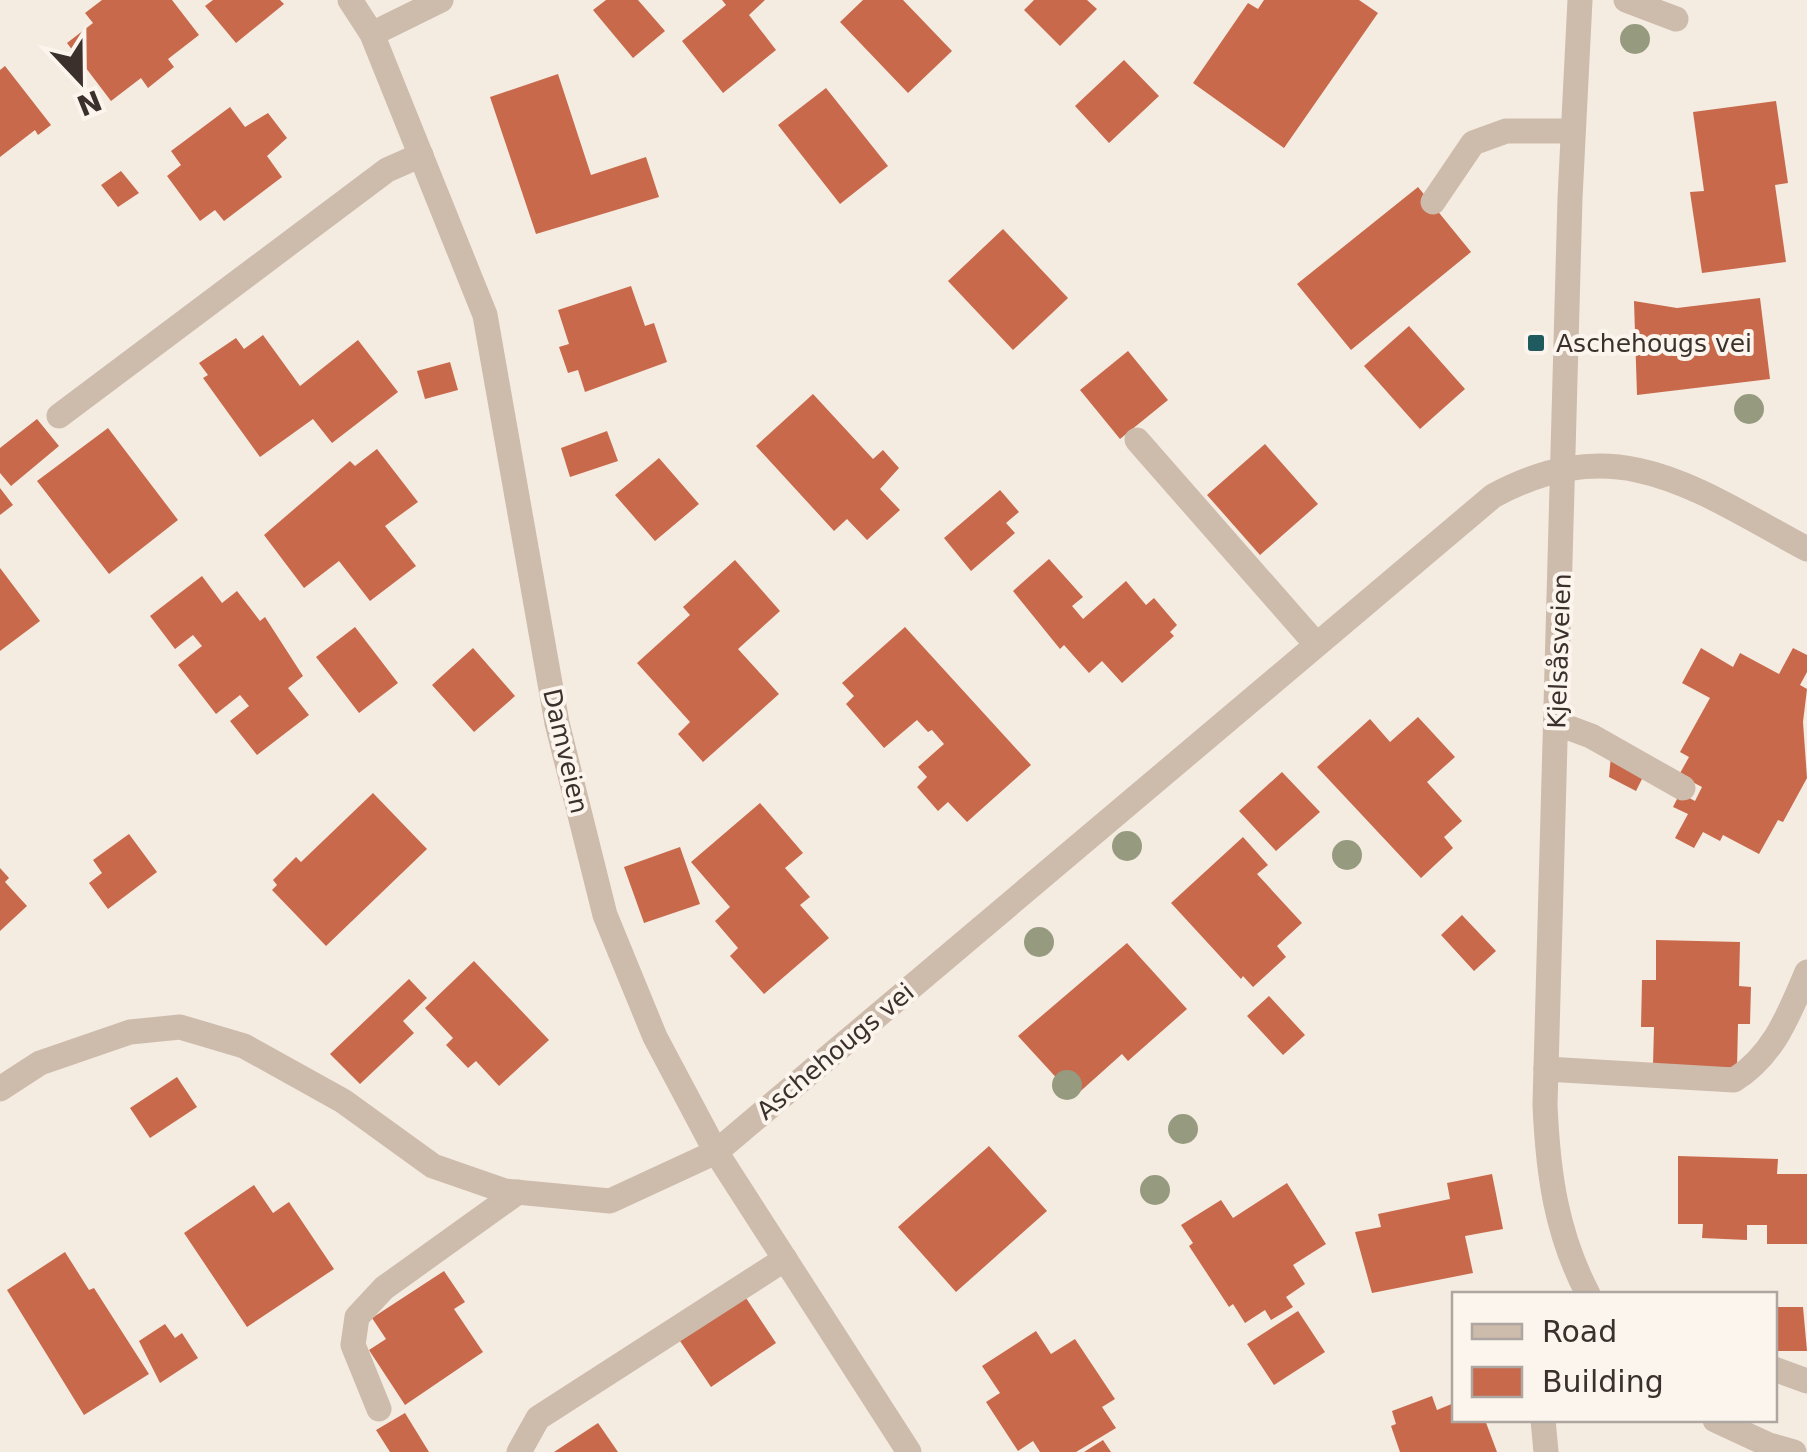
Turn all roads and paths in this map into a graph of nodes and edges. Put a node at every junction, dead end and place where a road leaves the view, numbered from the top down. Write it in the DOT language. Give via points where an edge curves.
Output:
graph roads {
  1 [pos="350,0"];
  2 [pos="441,0"];
  3 [pos="1580,0"];
  4 [pos="1626,0"];
  5 [pos="1676,20"];
  6 [pos="372,34"];
  7 [pos="1572,131"];
  8 [pos="421,155"];
  9 [pos="1433,202"];
  10 [pos="59,416"];
  11 [pos="1137,440"];
  12 [pos="1564,466"];
  13 [pos="1807,549"];
  14 [pos="1316,644"];
  15 [pos="1556,722"];
  16 [pos="1683,788"];
  17 [pos="1807,972"];
  18 [pos="1546,1069"];
  19 [pos="0,1089"];
  20 [pos="716,1152"];
  21 [pos="518,1192"];
  22 [pos="785,1259"];
  23 [pos="1587,1292"];
  24 [pos="1777,1370"];
  25 [pos="1807,1381"];
  26 [pos="379,1410"];
  27 [pos="1543,1422"];
  28 [pos="1719,1422"];
  29 [pos="519,1452"];
  30 [pos="909,1452"];
  31 [pos="1546,1452"];
  32 [pos="1794,1452"];
  1 -- 6 [label="street, Damveien"];
  2 -- 6 [label="street"];
  3 -- 7 [label="street, Kjelsåsveien"];
  4 -- 5 [label="street"];
  6 -- 8 [label="street, Damveien"];
  7 -- 9 [label="street" via="1506,132 1473,143"];
  7 -- 12 [label="street, Kjelsåsveien"];
  8 -- 10 [label="street" via="387,170"];
  8 -- 20 [label="street, Damveien" via="485,315 557,723 605,915 655,1037"];
  11 -- 14 [label="street"];
  12 -- 13 [label="street, Aschehougs vei" via="1641,469 1698,490"];
  12 -- 14 [label="street, Aschehougs vei" via="1493,496"];
  12 -- 15 [label="street, Kjelsåsveien"];
  14 -- 20 [label="street, Aschehougs vei"];
  15 -- 16 [label="street"];
  15 -- 18 [label="street, Kjelsåsveien"];
  17 -- 18 [label="street" via="1785,1024 1756,1066 1734,1080"];
  18 -- 23 [label="street, Kjelsåsveien" via="1552,1192 1560,1233"];
  19 -- 21 [label="street, Aschehougs vei" via="40,1063 130,1032 180,1026 244,1046 343,1101 433,1166"];
  20 -- 21 [label="street, Aschehougs vei" via="610,1201"];
  20 -- 22 [label="street, Damveien"];
  21 -- 26 [label="street" via="384,1288 357,1317 353,1345"];
  22 -- 29 [label="street" via="538,1418"];
  22 -- 30 [label="street, Damveien"];
  24 -- 25 [label="street"];
  27 -- 31 [label="street"];
  28 -- 32 [label="street"];
}
